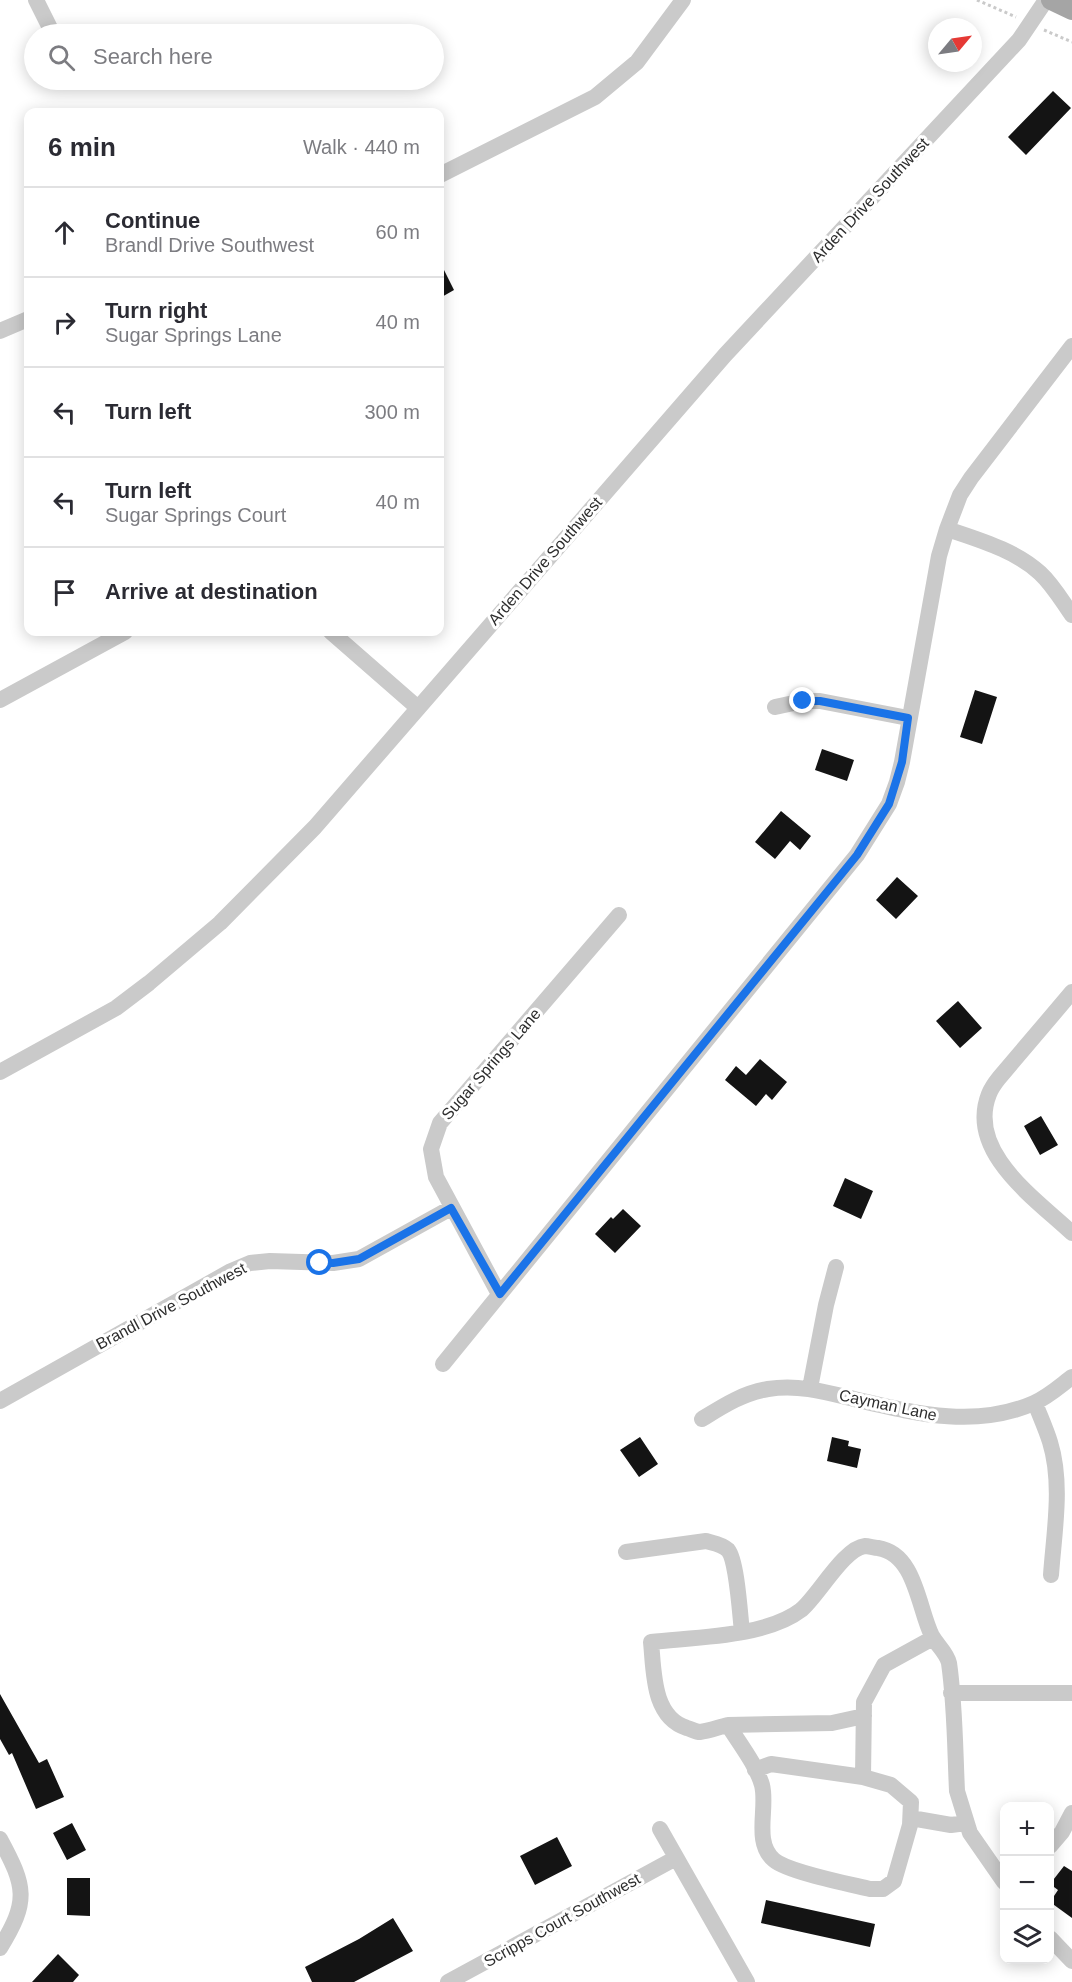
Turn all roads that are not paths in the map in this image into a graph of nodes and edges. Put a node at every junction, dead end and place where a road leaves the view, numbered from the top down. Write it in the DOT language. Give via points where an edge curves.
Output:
graph roads {
  1 [pos="36,0"];
  2 [pos="683,0"];
  3 [pos="1048,0"];
  4 [pos="1072,10"];
  5 [pos="48,24"];
  6 [pos="444,174"];
  7 [pos="24,321"];
  8 [pos="0,332"];
  9 [pos="1072,346"];
  10 [pos="947,529"];
  11 [pos="1072,615"];
  12 [pos="118,636"];
  13 [pos="336,636"];
  14 [pos="0,700"];
  15 [pos="775,707"];
  16 [pos="418,708"];
  17 [pos="908,718"];
  18 [pos="619,915"];
  19 [pos="1072,992"];
  20 [pos="0,1072"];
  21 [pos="451,1208"];
  22 [pos="1072,1233"];
  23 [pos="836,1267"];
  24 [pos="500,1294"];
  25 [pos="443,1364"];
  26 [pos="1072,1377"];
  27 [pos="810,1388"];
  28 [pos="0,1401"];
  29 [pos="1035,1403"];
  30 [pos="702,1419"];
  31 [pos="626,1552"];
  32 [pos="1051,1575"];
  33 [pos="742,1632"];
  34 [pos="933,1638"];
  35 [pos="951,1693"];
  36 [pos="1072,1694"];
  37 [pos="864,1716"];
  38 [pos="728,1725"];
  39 [pos="755,1770"];
  40 [pos="863,1777"];
  41 [pos="1072,1813"];
  42 [pos="911,1818"];
  43 [pos="966,1823"];
  44 [pos="660,1829"];
  45 [pos="0,1839"];
  46 [pos="1054,1841"];
  47 [pos="676,1858"];
  48 [pos="1000,1875"];
  49 [pos="1054,1942"];
  50 [pos="0,1948"];
  51 [pos="1072,1961"];
  52 [pos="448,1982"];
  53 [pos="747,1982"];
  1 -- 5 [label="street"];
  2 -- 6 [label="street" via="636,62 595,97"];
  3 -- 4 [label="main road"];
  3 -- 16 [label="street, Arden Drive Southwest" via="1019,40 725,355"];
  7 -- 8 [label="street"];
  9 -- 10 [label="street" via="971,478"];
  10 -- 11 [label="street" via="998,547 1029,564"];
  10 -- 17 [label="street"];
  12 -- 14 [label="street"];
  13 -- 16 [label="street"];
  15 -- 17 [label="street" via="820,701"];
  16 -- 20 [label="street, Arden Drive Southwest" via="315,827 211,931 116,1008"];
  17 -- 24 [label="street" via="902,762 889,804 857,855"];
  18 -- 21 [label="street, Sugar Springs Lane" via="440,1123 431,1149 436,1177"];
  19 -- 22 [label="street" via="999,1078 989,1094 984,1118 996,1159"];
  21 -- 24 [label="street, Sugar Springs Lane"];
  21 -- 28 [label="street, Brandl Drive Southwest" via="359,1259 333,1263 270,1261 250,1263 231,1271"];
  23 -- 27 [label="street"];
  24 -- 25 [label="street"];
  26 -- 29 [label="street, Cayman Lane"];
  27 -- 29 [label="street, Cayman Lane" via="943,1417 989,1415"];
  27 -- 30 [label="street, Cayman Lane" via="767,1389 748,1394"];
  29 -- 32 [label="street" via="1051,1443 1056,1469"];
  31 -- 33 [label="street" via="706,1541 719,1544 734,1561"];
  33 -- 34 [label="street" via="786,1621 803,1608 851,1552 864,1546 889,1550 901,1559 909,1570"];
  33 -- 38 [label="street" via="651,1642 656,1688 668,1716 699,1732"];
  34 -- 35 [label="street" via="948,1660"];
  34 -- 37 [label="street" via="884,1665 864,1702"];
  35 -- 36 [label="street"];
  35 -- 43 [label="street" via="957,1791"];
  37 -- 38 [label="street" via="832,1723"];
  37 -- 40 [label="street"];
  38 -- 39 [label="street"];
  39 -- 40 [label="street" via="771,1764"];
  39 -- 42 [label="street" via="762,1785 765,1849 787,1868 884,1889 894,1881"];
  40 -- 42 [label="street" via="891,1785 911,1802"];
  41 -- 46 [label="street"];
  42 -- 43 [label="street" via="951,1825"];
  43 -- 48 [label="street"];
  44 -- 47 [label="street"];
  45 -- 50 [label="street" via="15,1867 22,1897 15,1924"];
  47 -- 52 [label="street, Scripps Court Southwest"];
  47 -- 53 [label="street"];
  49 -- 51 [label="street"];
}
